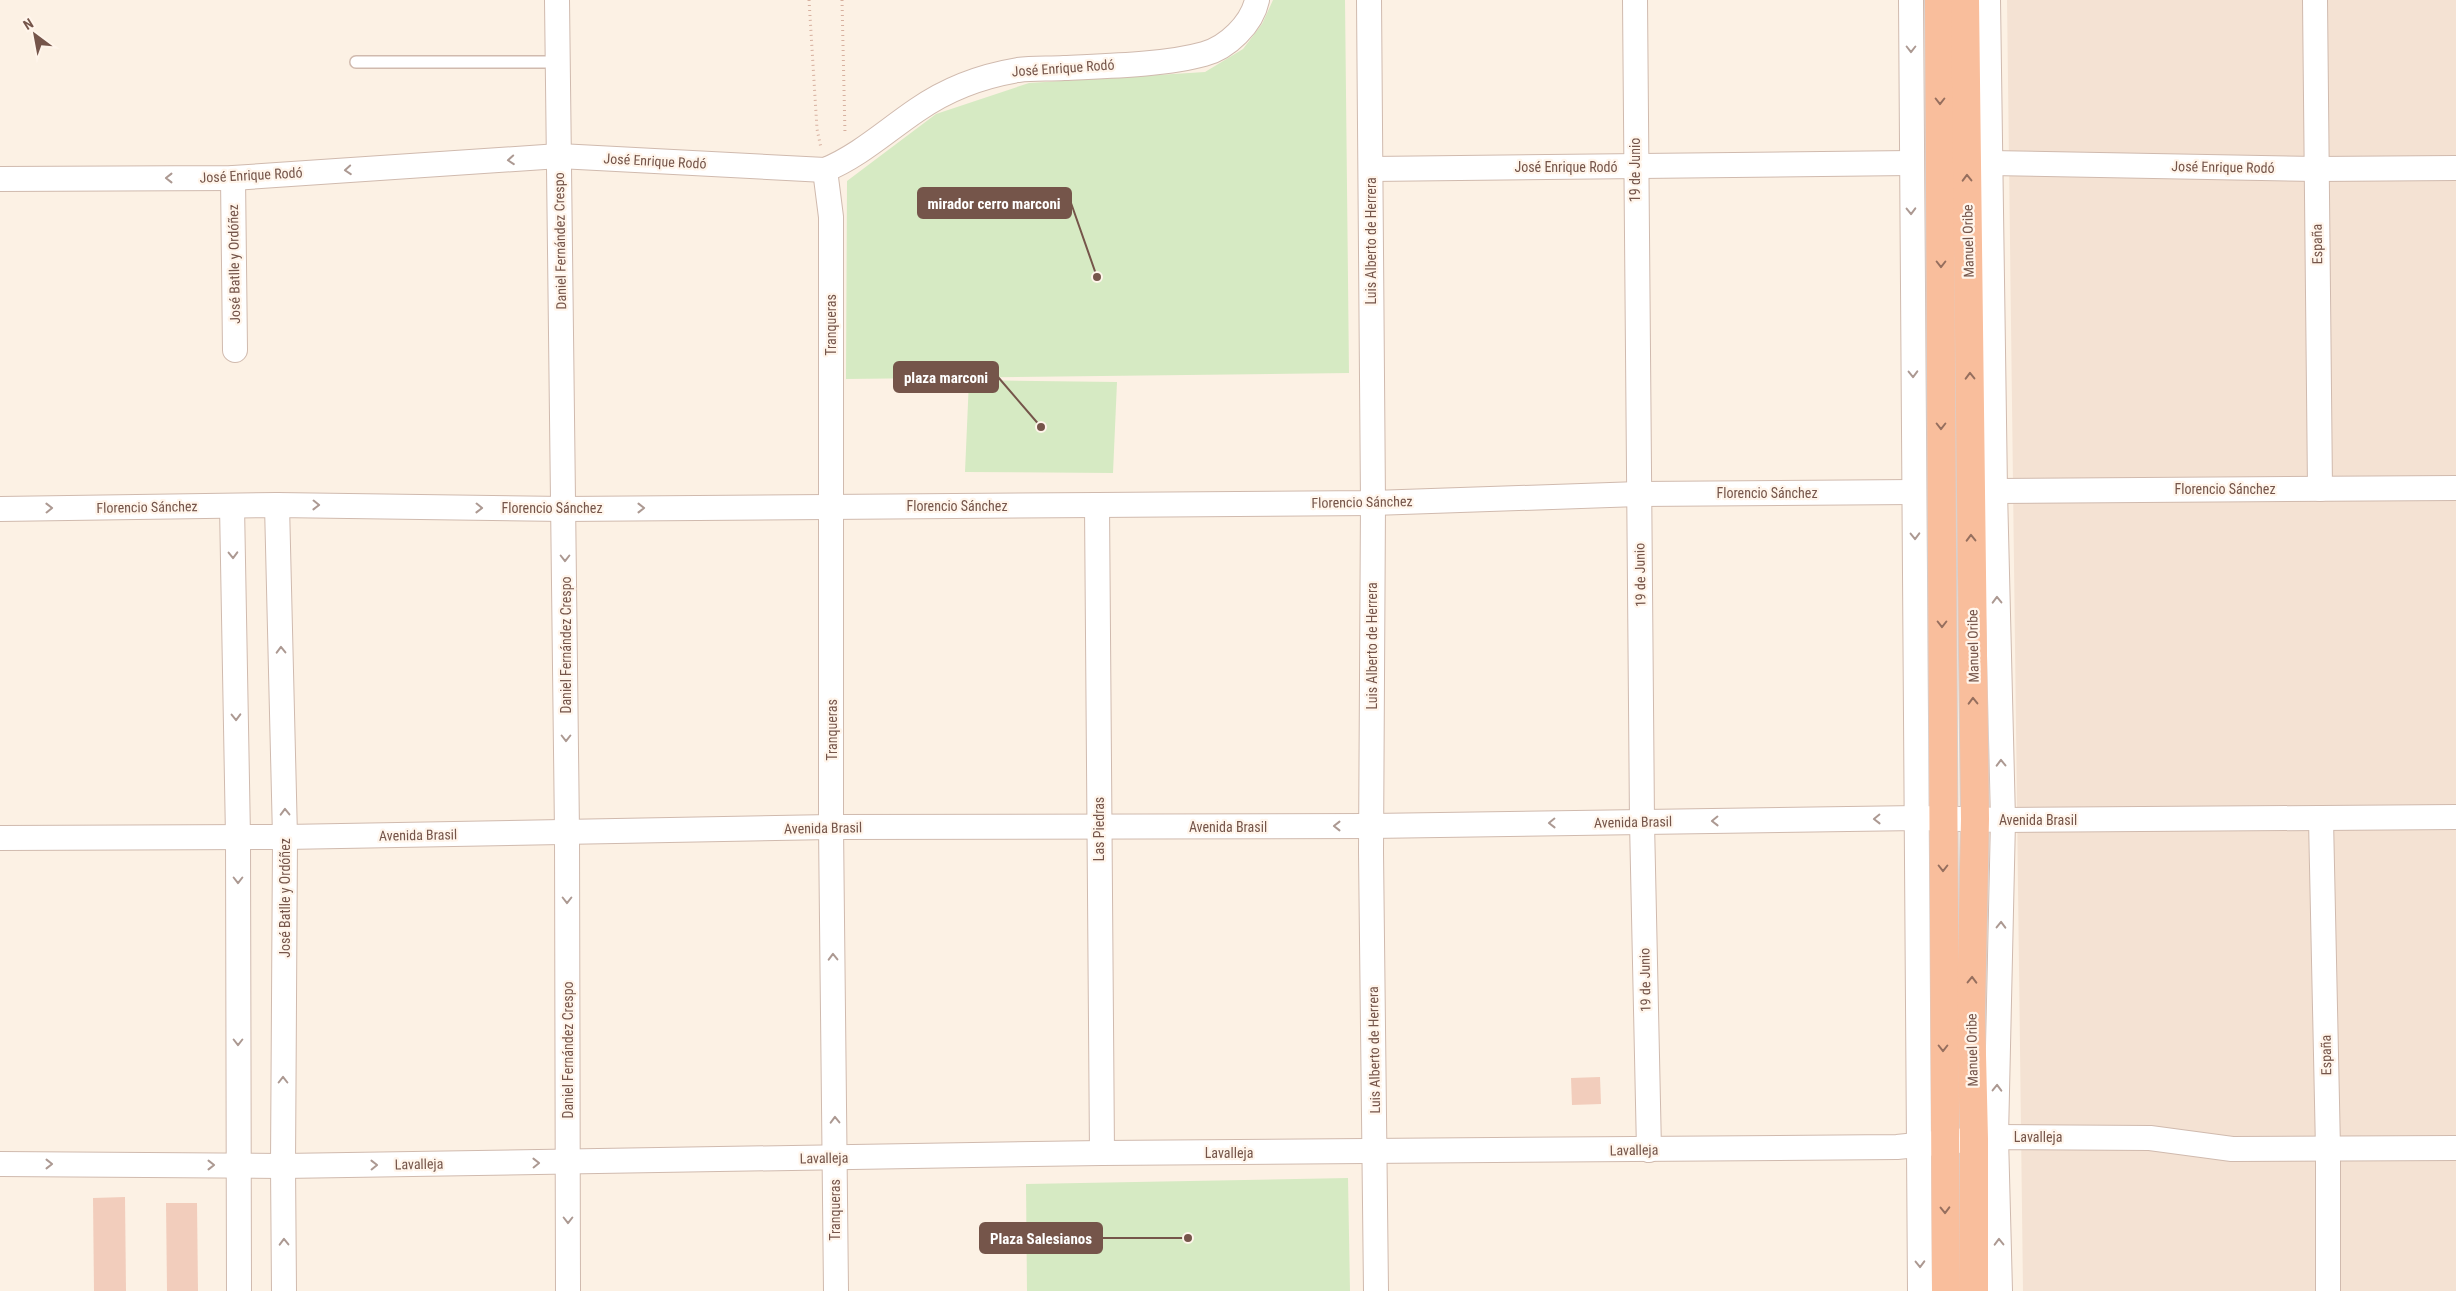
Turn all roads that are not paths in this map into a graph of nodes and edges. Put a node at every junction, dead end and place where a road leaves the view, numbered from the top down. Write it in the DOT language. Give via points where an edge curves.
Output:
graph roads {
  1 [pos="557,0"];
  2 [pos="1257,0"];
  3 [pos="1370,0"];
  4 [pos="1635,0"];
  5 [pos="1911,0"];
  6 [pos="1940,0"];
  7 [pos="1965,0"];
  8 [pos="1988,0"];
  9 [pos="2315,0"];
  10 [pos="356,62"];
  11 [pos="557,62"];
  12 [pos="559,156"];
  13 [pos="1990,162"];
  14 [pos="1910,163"];
  15 [pos="836,166"];
  16 [pos="1635,167"];
  17 [pos="2456,168"];
  18 [pos="1371,169"];
  19 [pos="2316,169"];
  20 [pos="233,178"];
  21 [pos="0,179"];
  22 [pos="236,350"];
  23 [pos="2456,488"];
  24 [pos="2320,489"];
  25 [pos="1994,491"];
  26 [pos="1914,492"];
  27 [pos="1639,494"];
  28 [pos="1373,503"];
  29 [pos="277,505"];
  30 [pos="1097,505"];
  31 [pos="232,506"];
  32 [pos="832,507"];
  33 [pos="0,509"];
  34 [pos="564,509"];
  35 [pos="2456,817"];
  36 [pos="1931,818"];
  37 [pos="2321,818"];
  38 [pos="1975,820"];
  39 [pos="2003,820"];
  40 [pos="1642,822"];
  41 [pos="1371,826"];
  42 [pos="831,827"];
  43 [pos="1099,828"];
  44 [pos="567,833"];
  45 [pos="238,837"];
  46 [pos="286,837"];
  47 [pos="0,838"];
  48 [pos="1943,1013"];
  49 [pos="1971,1013"];
  50 [pos="1985,1138"];
  51 [pos="1931,1144"];
  52 [pos="2456,1148"];
  53 [pos="2328,1149"];
  54 [pos="1648,1150"];
  55 [pos="1376,1153"];
  56 [pos="1102,1154"];
  57 [pos="835,1158"];
  58 [pos="568,1162"];
  59 [pos="0,1164"];
  60 [pos="238,1166"];
  61 [pos="283,1166"];
  62 [pos="239,1291"];
  63 [pos="284,1291"];
  64 [pos="568,1291"];
  65 [pos="836,1291"];
  66 [pos="1376,1291"];
  67 [pos="1920,1291"];
  68 [pos="1946,1291"];
  69 [pos="1974,1291"];
  70 [pos="2000,1291"];
  71 [pos="2328,1291"];
  1 -- 11 [label="street, Daniel Fernández Crespo"];
  2 -- 15 [label="street, José Enrique Rodó" via="1245,26 1224,45 1204,54 1161,61 1020,70 981,78 948,91 918,109"];
  3 -- 18 [label="street, Luis Alberto de Herrera"];
  4 -- 16 [label="street, 19 de Junio"];
  5 -- 14 [label="street, Manuel Oribe, one-way"];
  6 -- 36 [label="highway, Manuel Oribe, one-way"];
  38 -- 7 [label="highway, Manuel Oribe, one-way"];
  8 -- 13 [label="street"];
  9 -- 19 [label="street, España"];
  10 -- 11 [label="lane"];
  11 -- 12 [label="street, Daniel Fernández Crespo"];
  12 -- 15 [label="street, José Enrique Rodó"];
  12 -- 20 [label="street, José Enrique Rodó, one-way"];
  12 -- 34 [label="street, Daniel Fernández Crespo"];
  13 -- 19 [label="street, José Enrique Rodó"];
  13 -- 25 [label="street"];
  14 -- 16 [label="street, José Enrique Rodó"];
  14 -- 26 [label="street, Manuel Oribe, one-way"];
  15 -- 32 [label="street, Tranqueras" via="830,196"];
  16 -- 18 [label="street, José Enrique Rodó"];
  16 -- 27 [label="street, 19 de Junio"];
  17 -- 19 [label="street, José Enrique Rodó"];
  18 -- 28 [label="street, Luis Alberto de Herrera"];
  19 -- 24 [label="street, España"];
  20 -- 21 [label="street, José Enrique Rodó, one-way"];
  20 -- 22 [label="street, José Batlle y Ordóñez"];
  23 -- 24 [label="street, Florencio Sánchez"];
  24 -- 25 [label="street, Florencio Sánchez"];
  39 -- 25 [label="street, one-way"];
  26 -- 27 [label="street, Florencio Sánchez"];
  26 -- 36 [label="street, Manuel Oribe, one-way"];
  27 -- 28 [label="street, Florencio Sánchez"];
  27 -- 40 [label="street, 19 de Junio"];
  28 -- 30 [label="street, Florencio Sánchez"];
  28 -- 41 [label="street, Luis Alberto de Herrera"];
  29 -- 31 [label="street, Florencio Sánchez"];
  29 -- 34 [label="street, Florencio Sánchez, one-way"];
  46 -- 29 [label="street, José Batlle y Ordóñez, one-way"];
  30 -- 32 [label="street, Florencio Sánchez"];
  30 -- 43 [label="street, Las Piedras"];
  33 -- 31 [label="street, Florencio Sánchez, one-way"];
  31 -- 45 [label="street, one-way"];
  34 -- 32 [label="street, Florencio Sánchez, one-way"];
  32 -- 42 [label="street, Tranqueras"];
  34 -- 44 [label="street, Daniel Fernández Crespo, one-way"];
  35 -- 37 [label="street, Avenida Brasil"];
  36 -- 38 [label="street, Avenida Brasil"];
  36 -- 40 [label="street, Avenida Brasil, one-way"];
  36 -- 48 [label="highway, Manuel Oribe, one-way"];
  36 -- 51 [label="street, Manuel Oribe"];
  37 -- 39 [label="street, Avenida Brasil"];
  37 -- 53 [label="street, España"];
  38 -- 39 [label="street, Avenida Brasil"];
  49 -- 38 [label="highway, Manuel Oribe, one-way"];
  50 -- 39 [label="street, one-way"];
  40 -- 41 [label="street, Avenida Brasil, one-way"];
  40 -- 54 [label="street, 19 de Junio"];
  41 -- 43 [label="street, Avenida Brasil, one-way"];
  41 -- 55 [label="street, Luis Alberto de Herrera"];
  42 -- 43 [label="street, Avenida Brasil"];
  42 -- 44 [label="street, Avenida Brasil"];
  57 -- 42 [label="street, Tranqueras, one-way"];
  43 -- 56 [label="street, Las Piedras"];
  44 -- 46 [label="street, Avenida Brasil"];
  44 -- 58 [label="street, Daniel Fernández Crespo, one-way"];
  45 -- 46 [label="street, Avenida Brasil"];
  45 -- 47 [label="street, Avenida Brasil"];
  45 -- 60 [label="street, one-way"];
  61 -- 46 [label="street, José Batlle y Ordóñez, one-way"];
  48 -- 49 [label="street"];
  48 -- 51 [label="highway, Manuel Oribe, one-way"];
  49 -- 50 [label="highway, Manuel Oribe"];
  50 -- 51 [label="street, Lavalleja"];
  50 -- 53 [label="street, Lavalleja" via="2150,1138 2232,1148"];
  50 -- 69 [label="highway, Manuel Oribe"];
  70 -- 50 [label="street, one-way"];
  51 -- 54 [label="street, Lavalleja"];
  51 -- 67 [label="street, Manuel Oribe, one-way"];
  51 -- 68 [label="highway, Manuel Oribe, one-way"];
  52 -- 53 [label="street, Lavalleja"];
  53 -- 71 [label="street, España"];
  54 -- 55 [label="street, Lavalleja"];
  55 -- 56 [label="street, Lavalleja"];
  55 -- 66 [label="street, Luis Alberto de Herrera"];
  56 -- 57 [label="street, Lavalleja"];
  57 -- 58 [label="street, Lavalleja"];
  57 -- 65 [label="street, Tranqueras"];
  61 -- 58 [label="street, Lavalleja, one-way"];
  58 -- 64 [label="street, Daniel Fernández Crespo, one-way"];
  59 -- 60 [label="street, Lavalleja, one-way"];
  60 -- 61 [label="street, Lavalleja"];
  60 -- 62 [label="street"];
  63 -- 61 [label="street, José Batlle y Ordóñez, one-way"];
}
